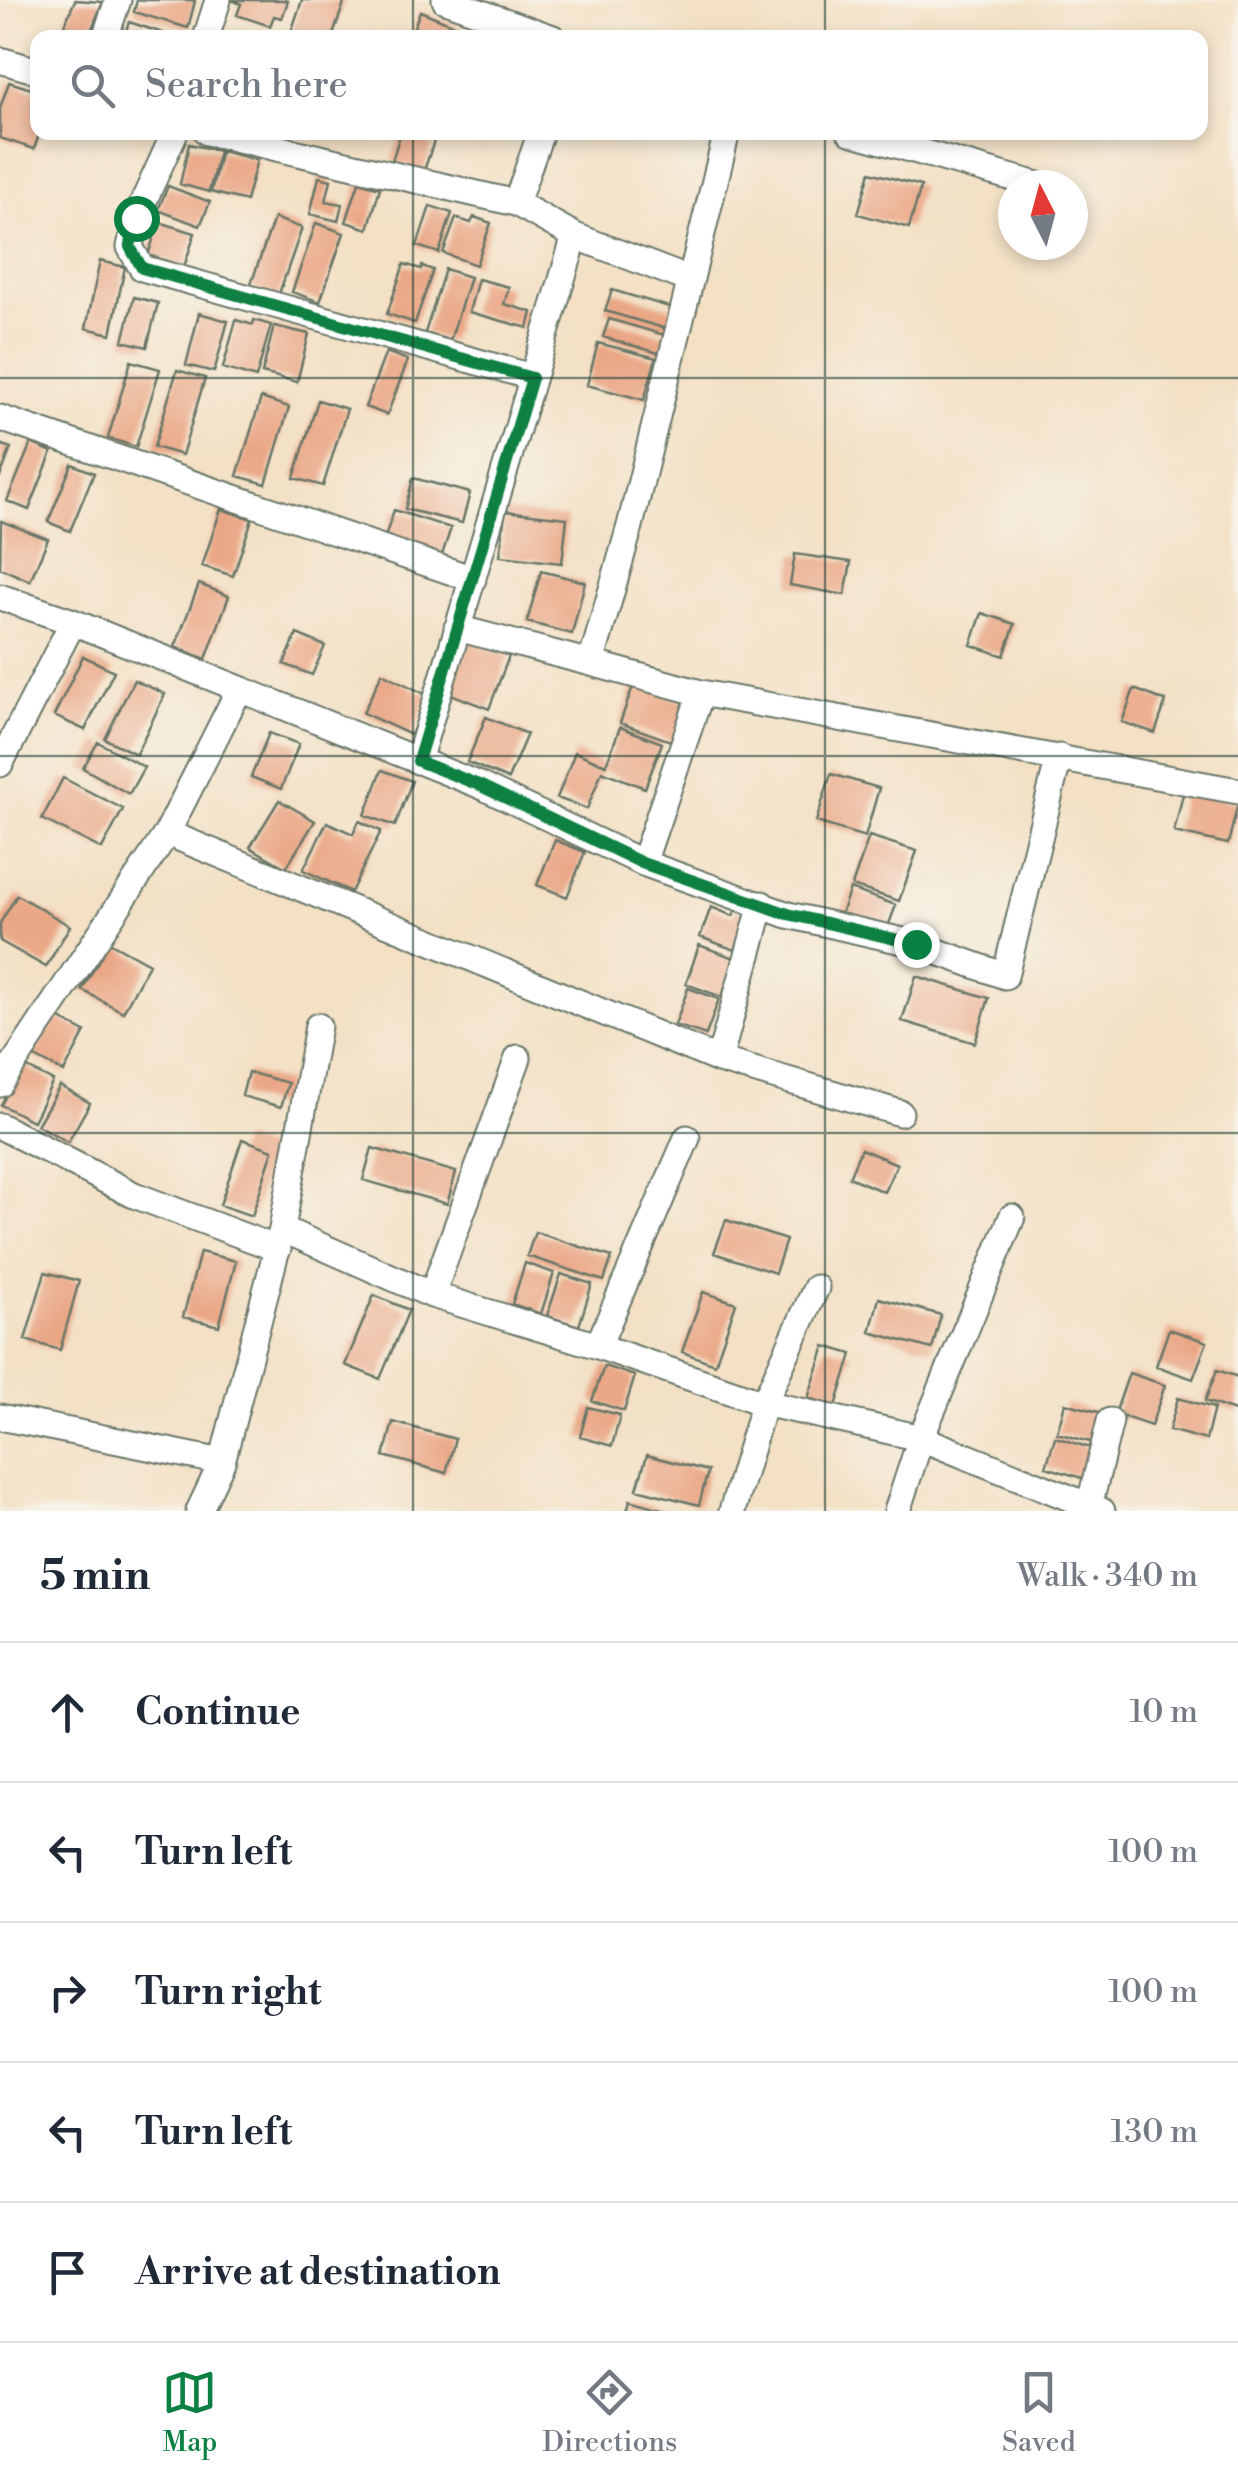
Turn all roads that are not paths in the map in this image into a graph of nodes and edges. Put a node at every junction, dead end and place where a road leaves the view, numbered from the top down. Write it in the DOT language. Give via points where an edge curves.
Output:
graph roads {
  1 [pos="118,0"];
  2 [pos="218,0"];
  3 [pos="445,0"];
  4 [pos="108,30"];
  5 [pos="209,30"];
  6 [pos="530,30"];
  7 [pos="0,60"];
  8 [pos="30,69"];
  9 [pos="171,140"];
  10 [pos="242,140"];
  11 [pos="538,140"];
  12 [pos="725,140"];
  13 [pos="878,140"];
  14 [pos="998,174"];
  15 [pos="516,203"];
  16 [pos="575,236"];
  17 [pos="690,280"];
  18 [pos="532,378"];
  19 [pos="0,418"];
  20 [pos="473,580"];
  21 [pos="0,598"];
  22 [pos="73,622"];
  23 [pos="458,628"];
  24 [pos="590,663"];
  25 [pos="240,690"];
  26 [pos="701,693"];
  27 [pos="1059,757"];
  28 [pos="418,761"];
  29 [pos="0,764"];
  30 [pos="1238,791"];
  31 [pos="167,833"];
  32 [pos="642,863"];
  33 [pos="762,904"];
  34 [pos="318,1026"];
  35 [pos="518,1058"];
  36 [pos="719,1060"];
  37 [pos="0,1084"];
  38 [pos="900,1113"];
  39 [pos="0,1126"];
  40 [pos="686,1138"];
  41 [pos="1012,1217"];
  42 [pos="280,1239"];
  43 [pos="816,1288"];
  44 [pos="432,1296"];
  45 [pos="598,1346"];
  46 [pos="764,1403"];
  47 [pos="0,1417"];
  48 [pos="1110,1422"];
  49 [pos="921,1438"];
  50 [pos="222,1462"];
  51 [pos="1093,1510"];
  52 [pos="200,1511"];
  53 [pos="732,1511"];
  54 [pos="897,1511"];
  1 -- 4 [label="street"];
  2 -- 5 [label="street"];
  3 -- 6 [label="street"];
  7 -- 8 [label="street"];
  9 -- 18 [label="street" via="136,218 130,247 142,268"];
  10 -- 15 [label="street"];
  11 -- 15 [label="street"];
  12 -- 17 [label="street"];
  13 -- 14 [label="street"];
  15 -- 16 [label="street"];
  16 -- 17 [label="street"];
  16 -- 18 [label="street"];
  17 -- 24 [label="street"];
  18 -- 20 [label="street"];
  19 -- 20 [label="street"];
  20 -- 23 [label="street"];
  21 -- 22 [label="street"];
  22 -- 25 [label="street"];
  22 -- 29 [label="street"];
  23 -- 24 [label="street"];
  23 -- 28 [label="street"];
  24 -- 26 [label="street"];
  25 -- 28 [label="street"];
  25 -- 31 [label="street"];
  26 -- 27 [label="street"];
  26 -- 32 [label="street"];
  27 -- 30 [label="street"];
  27 -- 33 [label="street" via="1005,976 916,944"];
  28 -- 32 [label="street"];
  31 -- 36 [label="street"];
  31 -- 37 [label="street"];
  32 -- 33 [label="street"];
  33 -- 36 [label="street"];
  34 -- 42 [label="street"];
  35 -- 44 [label="street"];
  36 -- 38 [label="street"];
  39 -- 42 [label="street" via="134,1195"];
  40 -- 45 [label="street"];
  41 -- 49 [label="street"];
  42 -- 44 [label="street"];
  42 -- 50 [label="street"];
  43 -- 46 [label="street"];
  44 -- 45 [label="street"];
  45 -- 46 [label="street"];
  46 -- 49 [label="street"];
  46 -- 53 [label="street"];
  47 -- 50 [label="street"];
  48 -- 51 [label="street"];
  49 -- 51 [label="street"];
  49 -- 54 [label="street"];
  50 -- 52 [label="street"];
}
